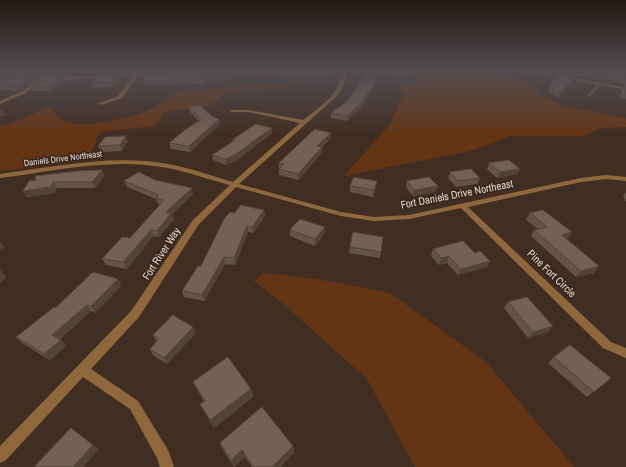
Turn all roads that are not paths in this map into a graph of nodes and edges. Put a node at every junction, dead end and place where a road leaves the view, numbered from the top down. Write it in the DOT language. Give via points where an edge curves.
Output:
graph roads {
  1 [pos="22,93"];
  2 [pos="123,93"];
  3 [pos="336,93"];
  4 [pos="592,93"];
  5 [pos="589,96"];
  6 [pos="0,103"];
  7 [pos="102,104"];
  8 [pos="232,111"];
  9 [pos="304,122"];
  10 [pos="129,162"];
  11 [pos="0,176"];
  12 [pos="626,179"];
  13 [pos="236,184"];
  14 [pos="464,206"];
  15 [pos="626,353"];
  16 [pos="83,370"];
  17 [pos="0,456"];
  18 [pos="167,467"];
  1 -- 6 [label="street"];
  2 -- 7 [label="street"];
  3 -- 9 [label="street, Fort River Way"];
  4 -- 5 [label="street"];
  8 -- 9 [label="street" via="249,111"];
  9 -- 13 [label="street, Fort River Way"];
  10 -- 11 [label="street, Daniels Drive Northeast" via="98,163"];
  10 -- 13 [label="street, Fort Daniels Drive Northeast" via="168,166"];
  12 -- 14 [label="street, Fort Daniels Drive Northeast" via="606,177 581,180"];
  13 -- 14 [label="street, Fort Daniels Drive Northeast" via="341,214 374,219 409,217"];
  13 -- 16 [label="street, Fort River Way" via="196,222 135,314"];
  14 -- 15 [label="street, Pine Fort Circle" via="607,346"];
  16 -- 17 [label="street, Fort River Way"];
  16 -- 18 [label="street" via="134,405 164,455"];
}
